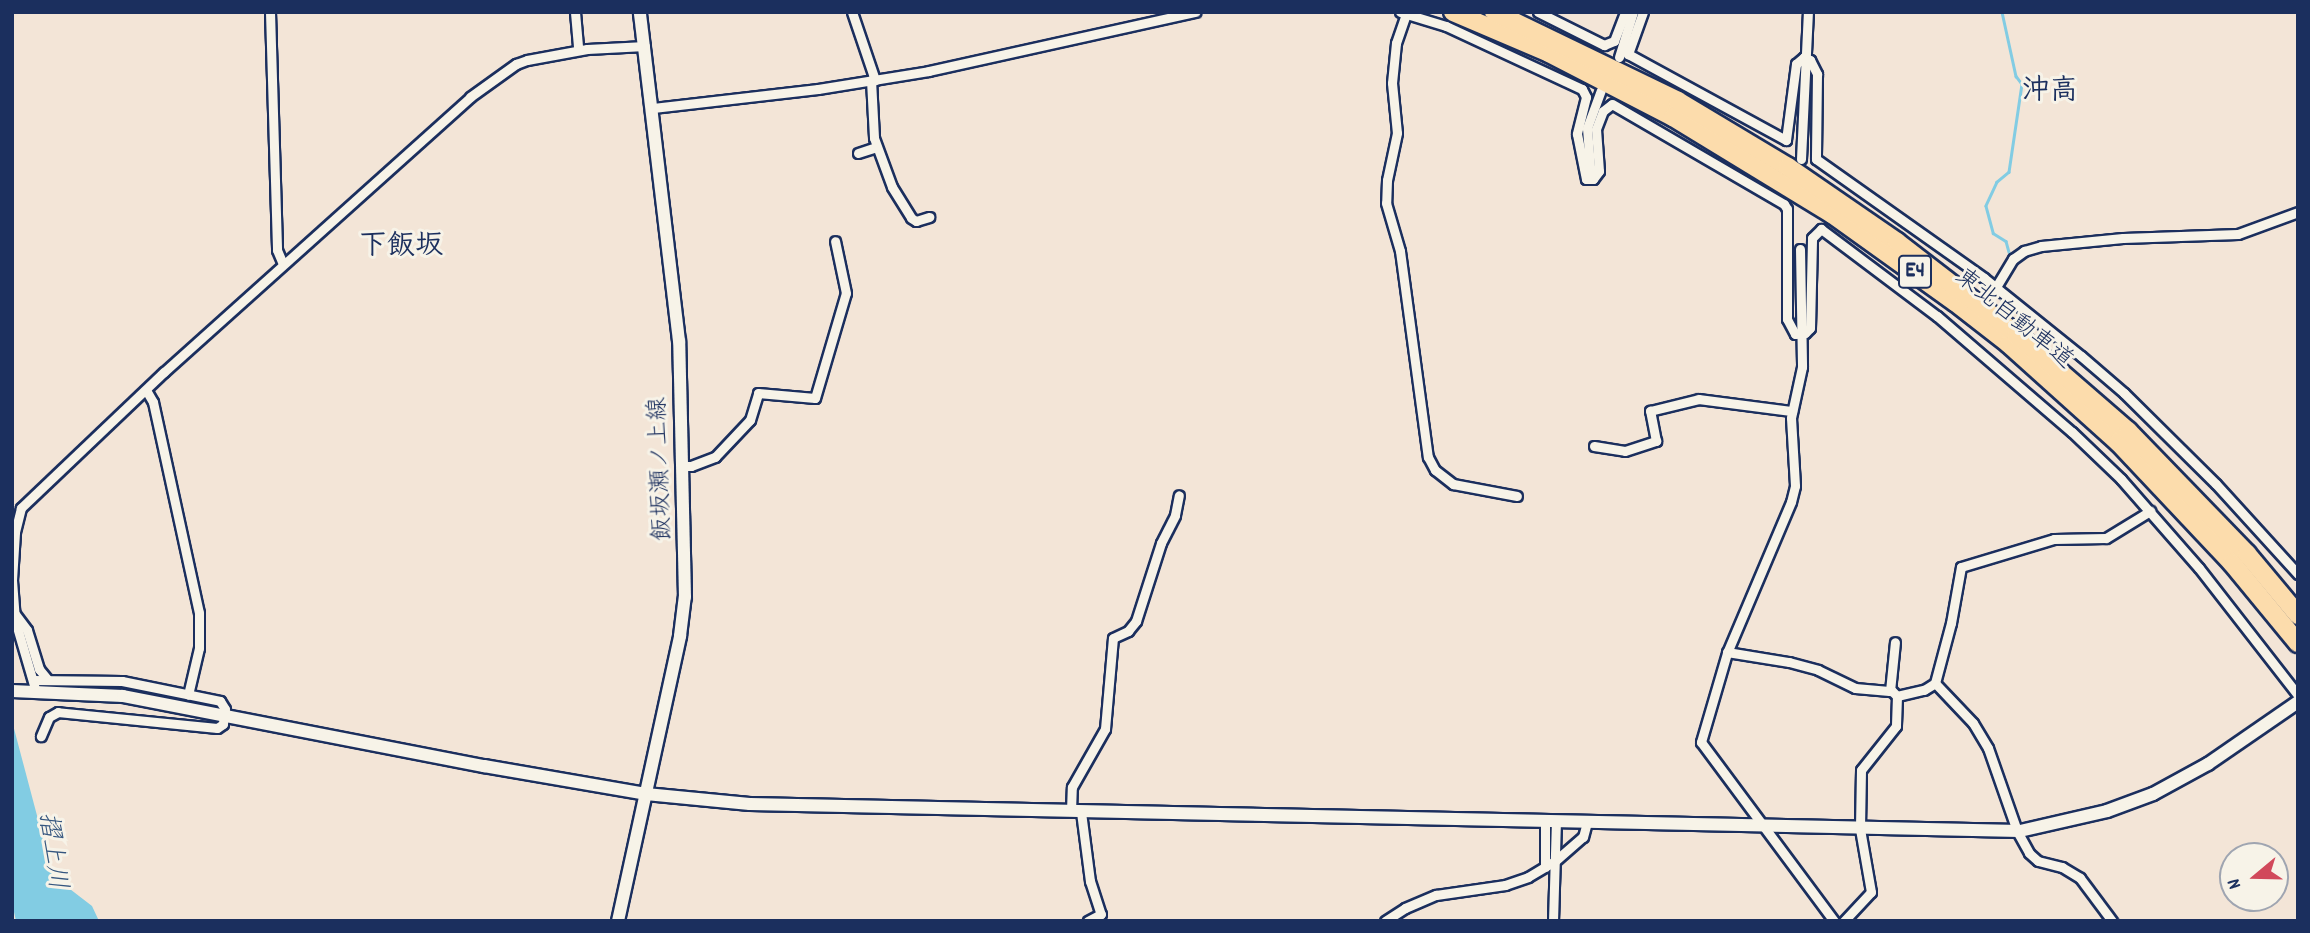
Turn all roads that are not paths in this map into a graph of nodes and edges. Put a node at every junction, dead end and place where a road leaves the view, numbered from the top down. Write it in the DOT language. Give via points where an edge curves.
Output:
graph roads {
  1 [pos="270,12"];
  2 [pos="575,12"];
  3 [pos="640,12"];
  4 [pos="852,12"];
  5 [pos="1196,12"];
  6 [pos="1453,12"];
  7 [pos="1494,12"];
  8 [pos="1538,12"];
  9 [pos="1625,12"];
  10 [pos="1633,12"];
  11 [pos="1643,12"];
  12 [pos="1808,12"];
  13 [pos="1183,13"];
  14 [pos="1403,13"];
  15 [pos="645,46"];
  16 [pos="578,50"];
  17 [pos="1619,57"];
  18 [pos="1804,57"];
  19 [pos="873,80"];
  20 [pos="1601,90"];
  21 [pos="653,108"];
  22 [pos="876,147"];
  23 [pos="858,153"];
  24 [pos="1801,159"];
  25 [pos="1591,179"];
  26 [pos="2298,212"];
  27 [pos="929,217"];
  28 [pos="835,241"];
  29 [pos="1800,249"];
  30 [pos="283,264"];
  31 [pos="1996,287"];
  32 [pos="1800,335"];
  33 [pos="146,390"];
  34 [pos="1792,411"];
  35 [pos="1594,446"];
  36 [pos="683,466"];
  37 [pos="1179,495"];
  38 [pos="1517,496"];
  39 [pos="2150,511"];
  40 [pos="2298,574"];
  41 [pos="15,613"];
  42 [pos="2298,615"];
  43 [pos="1895,642"];
  44 [pos="2297,642"];
  45 [pos="1727,652"];
  46 [pos="48,680"];
  47 [pos="1935,683"];
  48 [pos="27,689"];
  49 [pos="1894,693"];
  50 [pos="188,695"];
  51 [pos="2298,695"];
  52 [pos="2298,702"];
  53 [pos="225,716"];
  54 [pos="41,736"];
  55 [pos="646,794"];
  56 [pos="1076,811"];
  57 [pos="1551,822"];
  58 [pos="1587,822"];
  59 [pos="1766,827"];
  60 [pos="1860,829"];
  61 [pos="2017,831"];
  62 [pos="1555,860"];
  63 [pos="1545,867"];
  64 [pos="618,921"];
  65 [pos="1088,921"];
  66 [pos="1385,921"];
  67 [pos="1553,921"];
  68 [pos="1834,921"];
  69 [pos="1844,921"];
  70 [pos="2112,921"];
  1 -- 30 [label="street" via="277,250"];
  2 -- 16 [label="street"];
  3 -- 15 [label="street, 飯坂瀬ノ上線"];
  4 -- 19 [label="street"];
  5 -- 13 [label="street"];
  6 -- 44 [label="highway, 東北自動車道 / E4" via="1549,53 1673,117 1832,214 1955,302 2118,442 2232,563"];
  7 -- 42 [label="highway, 東北自動車道 / E4" via="1678,101 1788,167 1897,242 2016,334 2128,431 2247,554"];
  8 -- 9 [label="street" via="1604,45 1614,41"];
  10 -- 17 [label="street"];
  11 -- 18 [label="street" via="1628,54 1786,140 1796,64"];
  12 -- 18 [label="street"];
  13 -- 19 [label="street"];
  14 -- 25 [label="street" via="1446,26 1582,89 1586,97 1577,134 1583,174"];
  14 -- 38 [label="street" via="1392,83 1397,133 1386,203 1402,260 1428,457 1453,484"];
  15 -- 16 [label="street"];
  15 -- 21 [label="street, 飯坂瀬ノ上線"];
  16 -- 30 [label="street" via="516,64 414,145"];
  18 -- 24 [label="street"];
  18 -- 31 [label="street" via="1817,74 1816,159"];
  19 -- 21 [label="street"];
  19 -- 22 [label="street"];
  20 -- 25 [label="street" via="1587,128"];
  21 -- 36 [label="street, 飯坂瀬ノ上線" via="679,341"];
  22 -- 23 [label="street"];
  22 -- 27 [label="street" via="891,187 911,218"];
  25 -- 32 [label="street" via="1599,171 1597,122 1612,104 1784,204 1787,319 1790,330"];
  26 -- 31 [label="street" via="2238,234 2040,246 2013,259"];
  28 -- 36 [label="street" via="846,293 815,398 758,393 750,420 715,457"];
  29 -- 32 [label="street"];
  30 -- 33 [label="street"];
  31 -- 40 [label="street" via="2124,393"];
  32 -- 34 [label="street" via="1802,367"];
  32 -- 39 [label="street" via="1810,328 1812,238 1821,229 1972,345 2072,432"];
  33 -- 41 [label="street" via="21,508 15,531"];
  33 -- 50 [label="street" via="153,402 199,613 199,648"];
  34 -- 35 [label="street" via="1699,399 1650,411 1656,442 1625,451"];
  34 -- 45 [label="street" via="1795,486 1791,502"];
  36 -- 55 [label="street, 飯坂瀬ノ上線" via="685,597"];
  37 -- 56 [label="street" via="1136,621 1113,638 1105,729 1072,787"];
  39 -- 47 [label="street" via="2106,538 2053,539 1961,567"];
  39 -- 51 [label="street"];
  41 -- 46 [label="street"];
  41 -- 48 [label="street"];
  43 -- 49 [label="street"];
  45 -- 49 [label="street" via="1818,670 1858,689"];
  45 -- 59 [label="street" via="1701,742"];
  46 -- 48 [label="street"];
  46 -- 50 [label="street" via="122,681"];
  47 -- 49 [label="street" via="1931,688"];
  47 -- 61 [label="street" via="1973,723 1988,748"];
  48 -- 53 [label="street" via="123,696"];
  49 -- 60 [label="street" via="1896,726 1861,769"];
  50 -- 53 [label="street" via="220,701"];
  52 -- 61 [label="street" via="2208,764 2153,794 2107,811"];
  53 -- 54 [label="street" via="217,728 58,712 49,717"];
  53 -- 55 [label="street"];
  55 -- 56 [label="street" via="750,804"];
  55 -- 64 [label="street, 飯坂瀬ノ上線"];
  56 -- 57 [label="street"];
  56 -- 65 [label="street" via="1101,914"];
  57 -- 58 [label="street"];
  57 -- 62 [label="street"];
  57 -- 63 [label="street"];
  58 -- 59 [label="street"];
  58 -- 62 [label="street" via="1583,838"];
  59 -- 60 [label="street"];
  59 -- 68 [label="street"];
  60 -- 61 [label="street"];
  60 -- 69 [label="street" via="1871,892"];
  61 -- 70 [label="street" via="2034,858 2080,878"];
  62 -- 63 [label="street"];
  62 -- 67 [label="street"];
  63 -- 66 [label="street" via="1514,883 1436,895"];
}
